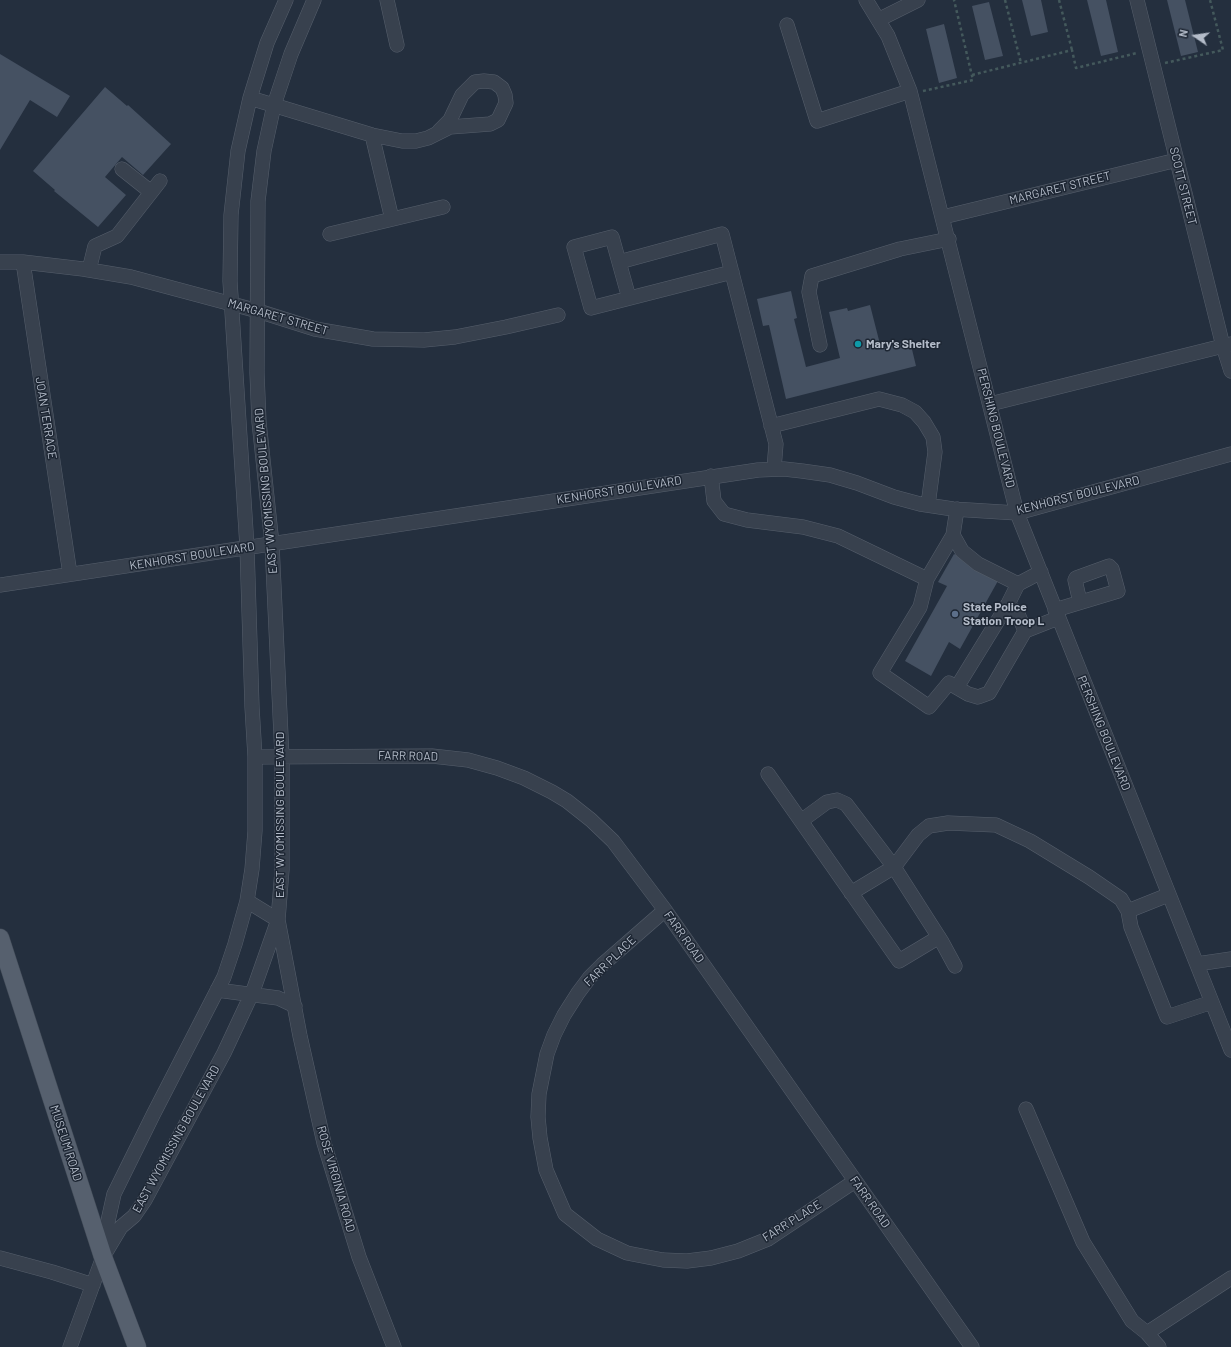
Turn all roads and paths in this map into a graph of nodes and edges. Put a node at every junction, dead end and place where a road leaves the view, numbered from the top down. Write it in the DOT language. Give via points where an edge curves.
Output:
graph roads {
  1 [pos="286,0"];
  2 [pos="314,0"];
  3 [pos="387,0"];
  4 [pos="866,0"];
  5 [pos="918,0"];
  6 [pos="954,0"];
  7 [pos="1005,0"];
  8 [pos="1059,0"];
  9 [pos="1137,0"];
  10 [pos="1210,0"];
  11 [pos="878,20"];
  12 [pos="787,25"];
  13 [pos="396,45"];
  14 [pos="1149,49"];
  15 [pos="1072,50"];
  16 [pos="1021,63"];
  17 [pos="1153,65"];
  18 [pos="972,75"];
  19 [pos="910,92"];
  20 [pos="250,98"];
  21 [pos="274,105"];
  22 [pos="439,131"];
  23 [pos="372,134"];
  24 [pos="1177,160"];
  25 [pos="122,169"];
  26 [pos="160,181"];
  27 [pos="151,192"];
  28 [pos="443,207"];
  29 [pos="943,217"];
  30 [pos="392,219"];
  31 [pos="330,234"];
  32 [pos="949,239"];
  33 [pos="0,262"];
  34 [pos="23,262"];
  35 [pos="619,262"];
  36 [pos="89,270"];
  37 [pos="732,272"];
  38 [pos="629,298"];
  39 [pos="233,304"];
  40 [pos="258,311"];
  41 [pos="558,315"];
  42 [pos="820,345"];
  43 [pos="1227,345"];
  44 [pos="1231,371"];
  45 [pos="990,404"];
  46 [pos="771,426"];
  47 [pos="1231,454"];
  48 [pos="774,469"];
  49 [pos="711,476"];
  50 [pos="928,505"];
  51 [pos="957,509"];
  52 [pos="1017,513"];
  53 [pos="953,535"];
  54 [pos="272,544"];
  55 [pos="247,548"];
  56 [pos="1040,572"];
  57 [pos="70,574"];
  58 [pos="927,579"];
  59 [pos="0,584"];
  60 [pos="1018,584"];
  61 [pos="1080,602"];
  62 [pos="1008,604"];
  63 [pos="1057,614"];
  64 [pos="1025,631"];
  65 [pos="957,687"];
  66 [pos="255,757"];
  67 [pos="282,757"];
  68 [pos="768,774"];
  69 [pos="801,821"];
  70 [pos="894,867"];
  71 [pos="851,893"];
  72 [pos="1168,895"];
  73 [pos="247,901"];
  74 [pos="665,910"];
  75 [pos="1128,911"];
  76 [pos="278,920"];
  77 [pos="939,937"];
  78 [pos="0,938"];
  79 [pos="1231,959"];
  80 [pos="1197,964"];
  81 [pos="955,966"];
  82 [pos="217,990"];
  83 [pos="250,995"];
  84 [pos="1212,1002"];
  85 [pos="295,1006"];
  86 [pos="1231,1050"];
  87 [pos="1026,1109"];
  88 [pos="855,1180"];
  89 [pos="103,1257"];
  90 [pos="0,1258"];
  91 [pos="1231,1278"];
  92 [pos="93,1285"];
  93 [pos="1147,1334"];
  94 [pos="70,1347"];
  95 [pos="137,1347"];
  96 [pos="394,1347"];
  97 [pos="972,1347"];
  98 [pos="1159,1347"];
  1 -- 20 [label="street, EAST WYOMISSING BOULEVARD" via="267,43"];
  2 -- 21 [label="street, EAST WYOMISSING BOULEVARD" via="293,49"];
  3 -- 13 [label="street"];
  4 -- 11 [label="street, PERSHING BOULEVARD"];
  5 -- 11 [label="street"];
  6 -- 18 [label="path"];
  7 -- 16 [label="path"];
  8 -- 15 [label="path"];
  9 -- 14 [label="street, SCOTT STREET"];
  10 -- 17 [label="path" via="1223,50"];
  11 -- 19 [label="street, PERSHING BOULEVARD" via="888,36"];
  12 -- 19 [label="street" via="817,121"];
  14 -- 15 [label="path" via="1076,68"];
  14 -- 17 [label="street, SCOTT STREET"];
  15 -- 16 [label="path"];
  16 -- 18 [label="path"];
  17 -- 24 [label="street, SCOTT STREET"];
  18 -- 19 [label="path" via="973,80"];
  19 -- 29 [label="street, PERSHING BOULEVARD"];
  20 -- 21 [label="street"];
  20 -- 39 [label="street, EAST WYOMISSING BOULEVARD" via="238,150 231,215 230,281"];
  21 -- 23 [label="street"];
  21 -- 40 [label="street, EAST WYOMISSING BOULEVARD" via="264,151 258,201"];
  22 -- 22 [label="street" via="450,126 490,124 498,120 506,103 502,88 494,82 475,82 462,95 450,120"];
  22 -- 23 [label="street" via="428,138 416,141 402,141"];
  23 -- 30 [label="street"];
  24 -- 29 [label="street, MARGARET STREET"];
  24 -- 43 [label="street, SCOTT STREET"];
  25 -- 27 [label="street"];
  26 -- 27 [label="street"];
  27 -- 36 [label="street" via="117,236 95,246"];
  28 -- 30 [label="street"];
  29 -- 32 [label="street, PERSHING BOULEVARD"];
  30 -- 31 [label="street"];
  32 -- 42 [label="street" via="900,249 812,276 809,292"];
  32 -- 45 [label="street, PERSHING BOULEVARD"];
  33 -- 34 [label="street, MARGARET STREET"];
  34 -- 36 [label="street, MARGARET STREET"];
  34 -- 57 [label="street, JOAN TERRACE"];
  35 -- 37 [label="street" via="722,234"];
  35 -- 38 [label="street"];
  35 -- 38 [label="street" via="612,237 574,247 591,308"];
  36 -- 39 [label="street, MARGARET STREET" via="131,277"];
  37 -- 38 [label="street"];
  37 -- 46 [label="street"];
  39 -- 40 [label="street, MARGARET STREET"];
  39 -- 55 [label="street, EAST WYOMISSING BOULEVARD"];
  40 -- 41 [label="street, MARGARET STREET" via="315,329 366,338 401,340 455,337"];
  40 -- 54 [label="street, EAST WYOMISSING BOULEVARD" via="256,341 259,422"];
  43 -- 44 [label="street, SCOTT STREET"];
  43 -- 45 [label="street"];
  45 -- 52 [label="street, PERSHING BOULEVARD"];
  46 -- 48 [label="street" via="776,444"];
  46 -- 50 [label="street" via="879,398 902,404 924,422 933,436 935,452"];
  47 -- 52 [label="street, KENHORST BOULEVARD"];
  48 -- 49 [label="street, KENHORST BOULEVARD"];
  48 -- 50 [label="street, KENHORST BOULEVARD" via="830,475 894,497"];
  49 -- 54 [label="street, KENHORST BOULEVARD"];
  49 -- 58 [label="street" via="714,501 724,514 748,520 803,527 838,536"];
  50 -- 51 [label="street, KENHORST BOULEVARD"];
  51 -- 52 [label="street, KENHORST BOULEVARD"];
  51 -- 53 [label="street"];
  52 -- 56 [label="street, PERSHING BOULEVARD"];
  53 -- 58 [label="street"];
  53 -- 60 [label="street" via="962,551 978,564"];
  54 -- 55 [label="street, KENHORST BOULEVARD"];
  54 -- 67 [label="street, EAST WYOMISSING BOULEVARD"];
  55 -- 57 [label="street, KENHORST BOULEVARD"];
  55 -- 66 [label="street, EAST WYOMISSING BOULEVARD"];
  56 -- 60 [label="street"];
  56 -- 63 [label="street, PERSHING BOULEVARD"];
  57 -- 59 [label="street, KENHORST BOULEVARD"];
  58 -- 65 [label="street" via="920,607 880,673 929,707 949,683"];
  60 -- 62 [label="street"];
  61 -- 61 [label="street" via="1075,580 1109,566 1118,591"];
  61 -- 63 [label="street"];
  62 -- 64 [label="street" via="1018,614"];
  62 -- 65 [label="street"];
  63 -- 64 [label="street"];
  63 -- 72 [label="street, PERSHING BOULEVARD"];
  64 -- 65 [label="street" via="989,694 968,694"];
  66 -- 67 [label="street, FARR ROAD"];
  66 -- 73 [label="street, EAST WYOMISSING BOULEVARD" via="255,832"];
  67 -- 74 [label="street, FARR ROAD" via="432,756 468,760 524,778 557,795 591,820 613,841"];
  67 -- 76 [label="street, EAST WYOMISSING BOULEVARD" via="282,870"];
  68 -- 69 [label="street"];
  69 -- 70 [label="street" via="827,802 837,800 846,804"];
  69 -- 71 [label="street"];
  70 -- 71 [label="street"];
  70 -- 75 [label="street" via="918,835 929,826 948,823 996,825 1030,841 1089,877 1121,899"];
  70 -- 77 [label="street"];
  71 -- 77 [label="street" via="899,961"];
  72 -- 75 [label="street"];
  72 -- 80 [label="street, PERSHING BOULEVARD"];
  73 -- 76 [label="street"];
  73 -- 82 [label="street, EAST WYOMISSING BOULEVARD" via="224,977"];
  74 -- 88 [label="street, FARR ROAD"];
  74 -- 88 [label="street, FARR PLACE" via="590,977 564,1014 547,1054 539,1094 540,1138 546,1170 565,1214 597,1239 627,1253 664,1260 687,1261 711,1258 768,1239"];
  75 -- 84 [label="street" via="1131,927 1167,1017"];
  76 -- 83 [label="street, EAST WYOMISSING BOULEVARD"];
  76 -- 85 [label="street, ROSE VIRGINIA ROAD"];
  77 -- 81 [label="street"];
  78 -- 89 [label="main road, MUSEUM ROAD"];
  79 -- 80 [label="street"];
  80 -- 84 [label="street, PERSHING BOULEVARD"];
  82 -- 83 [label="street"];
  82 -- 89 [label="street, EAST WYOMISSING BOULEVARD" via="114,1194"];
  83 -- 85 [label="street" via="278,998"];
  83 -- 89 [label="street, EAST WYOMISSING BOULEVARD" via="224,1053 145,1200 134,1216 121,1227"];
  84 -- 86 [label="street, PERSHING BOULEVARD"];
  85 -- 96 [label="street, ROSE VIRGINIA ROAD" via="324,1143 359,1257"];
  87 -- 93 [label="street" via="1083,1242 1132,1321"];
  88 -- 97 [label="street, FARR ROAD"];
  89 -- 92 [label="street"];
  89 -- 95 [label="main road, MUSEUM ROAD"];
  90 -- 92 [label="street"];
  91 -- 93 [label="street"];
  92 -- 94 [label="street"];
  93 -- 98 [label="street"];
}
